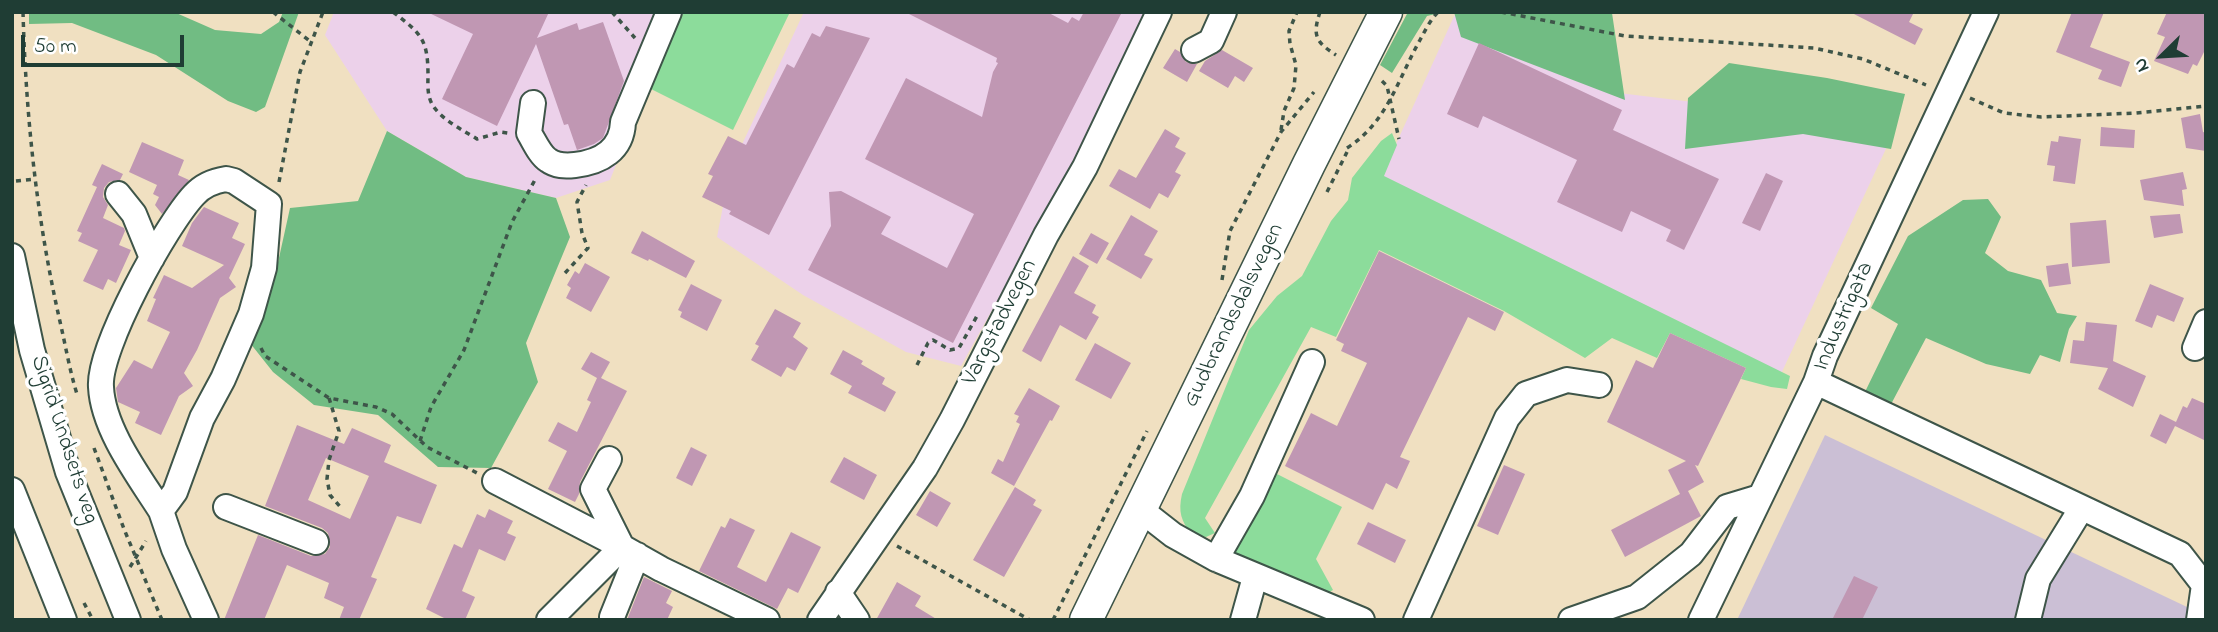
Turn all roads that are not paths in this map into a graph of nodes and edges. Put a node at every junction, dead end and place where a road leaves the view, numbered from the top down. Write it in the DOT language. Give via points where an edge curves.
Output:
graph roads {
  1 [pos="669,12"];
  2 [pos="1159,12"];
  3 [pos="1224,12"];
  4 [pos="1386,12"];
  5 [pos="1986,12"];
  6 [pos="1195,50"];
  7 [pos="533,103"];
  8 [pos="118,194"];
  9 [pos="12,256"];
  10 [pos="152,258"];
  11 [pos="2206,322"];
  12 [pos="2195,348"];
  13 [pos="1312,362"];
  14 [pos="1816,382"];
  15 [pos="1599,386"];
  16 [pos="609,459"];
  17 [pos="495,481"];
  18 [pos="12,490"];
  19 [pos="1760,497"];
  20 [pos="226,508"];
  21 [pos="2081,509"];
  22 [pos="1141,510"];
  23 [pos="161,511"];
  24 [pos="316,542"];
  25 [pos="629,551"];
  26 [pos="1216,559"];
  27 [pos="1255,578"];
  28 [pos="838,592"];
  29 [pos="612,617"];
  30 [pos="64,620"];
  31 [pos="128,620"];
  32 [pos="206,620"];
  33 [pos="549,620"];
  34 [pos="767,620"];
  35 [pos="820,620"];
  36 [pos="857,620"];
  37 [pos="1086,620"];
  38 [pos="1243,620"];
  39 [pos="1362,620"];
  40 [pos="1416,620"];
  41 [pos="1571,620"];
  42 [pos="1702,620"];
  43 [pos="2028,620"];
  44 [pos="2199,620"];
  1 -- 7 [label="street" via="623,122 622,135 605,157 562,166 547,160 529,133"];
  2 -- 28 [label="street, Vargstadvegen" via="1085,167 952,420 925,468"];
  3 -- 6 [label="street" via="1211,41"];
  4 -- 22 [label="main road, Gudbrandsdalsvegen"];
  5 -- 14 [label="street, Industrigata" via="1940,88"];
  8 -- 10 [label="street" via="134,214"];
  9 -- 31 [label="street, Sigrid Undsets veg" via="32,349 65,460"];
  10 -- 23 [label="street" via="104,361 101,388 104,411"];
  10 -- 23 [label="street" via="186,205 208,184 234,181 269,204 264,268 251,314 202,418 175,492"];
  11 -- 12 [label="street"];
  13 -- 26 [label="street" via="1252,496"];
  14 -- 19 [label="street, Industrigata"];
  14 -- 21 [label="street"];
  15 -- 40 [label="street" via="1567,380 1526,394 1507,418"];
  16 -- 25 [label="street" via="593,489"];
  17 -- 25 [label="street"];
  18 -- 30 [label="street"];
  19 -- 41 [label="street" via="1727,508 1691,554 1637,597"];
  19 -- 42 [label="street, Industrigata"];
  20 -- 24 [label="street"];
  21 -- 43 [label="street" via="2038,579"];
  21 -- 44 [label="street" via="2180,554 2204,584"];
  22 -- 26 [label="street"];
  22 -- 37 [label="main road, Gudbrandsdalsvegen"];
  23 -- 32 [label="street"];
  25 -- 29 [label="street"];
  25 -- 33 [label="street"];
  25 -- 34 [label="street"];
  26 -- 27 [label="street"];
  27 -- 38 [label="street"];
  27 -- 39 [label="street"];
  28 -- 35 [label="street, Vargstadvegen"];
  28 -- 36 [label="street"];
}
